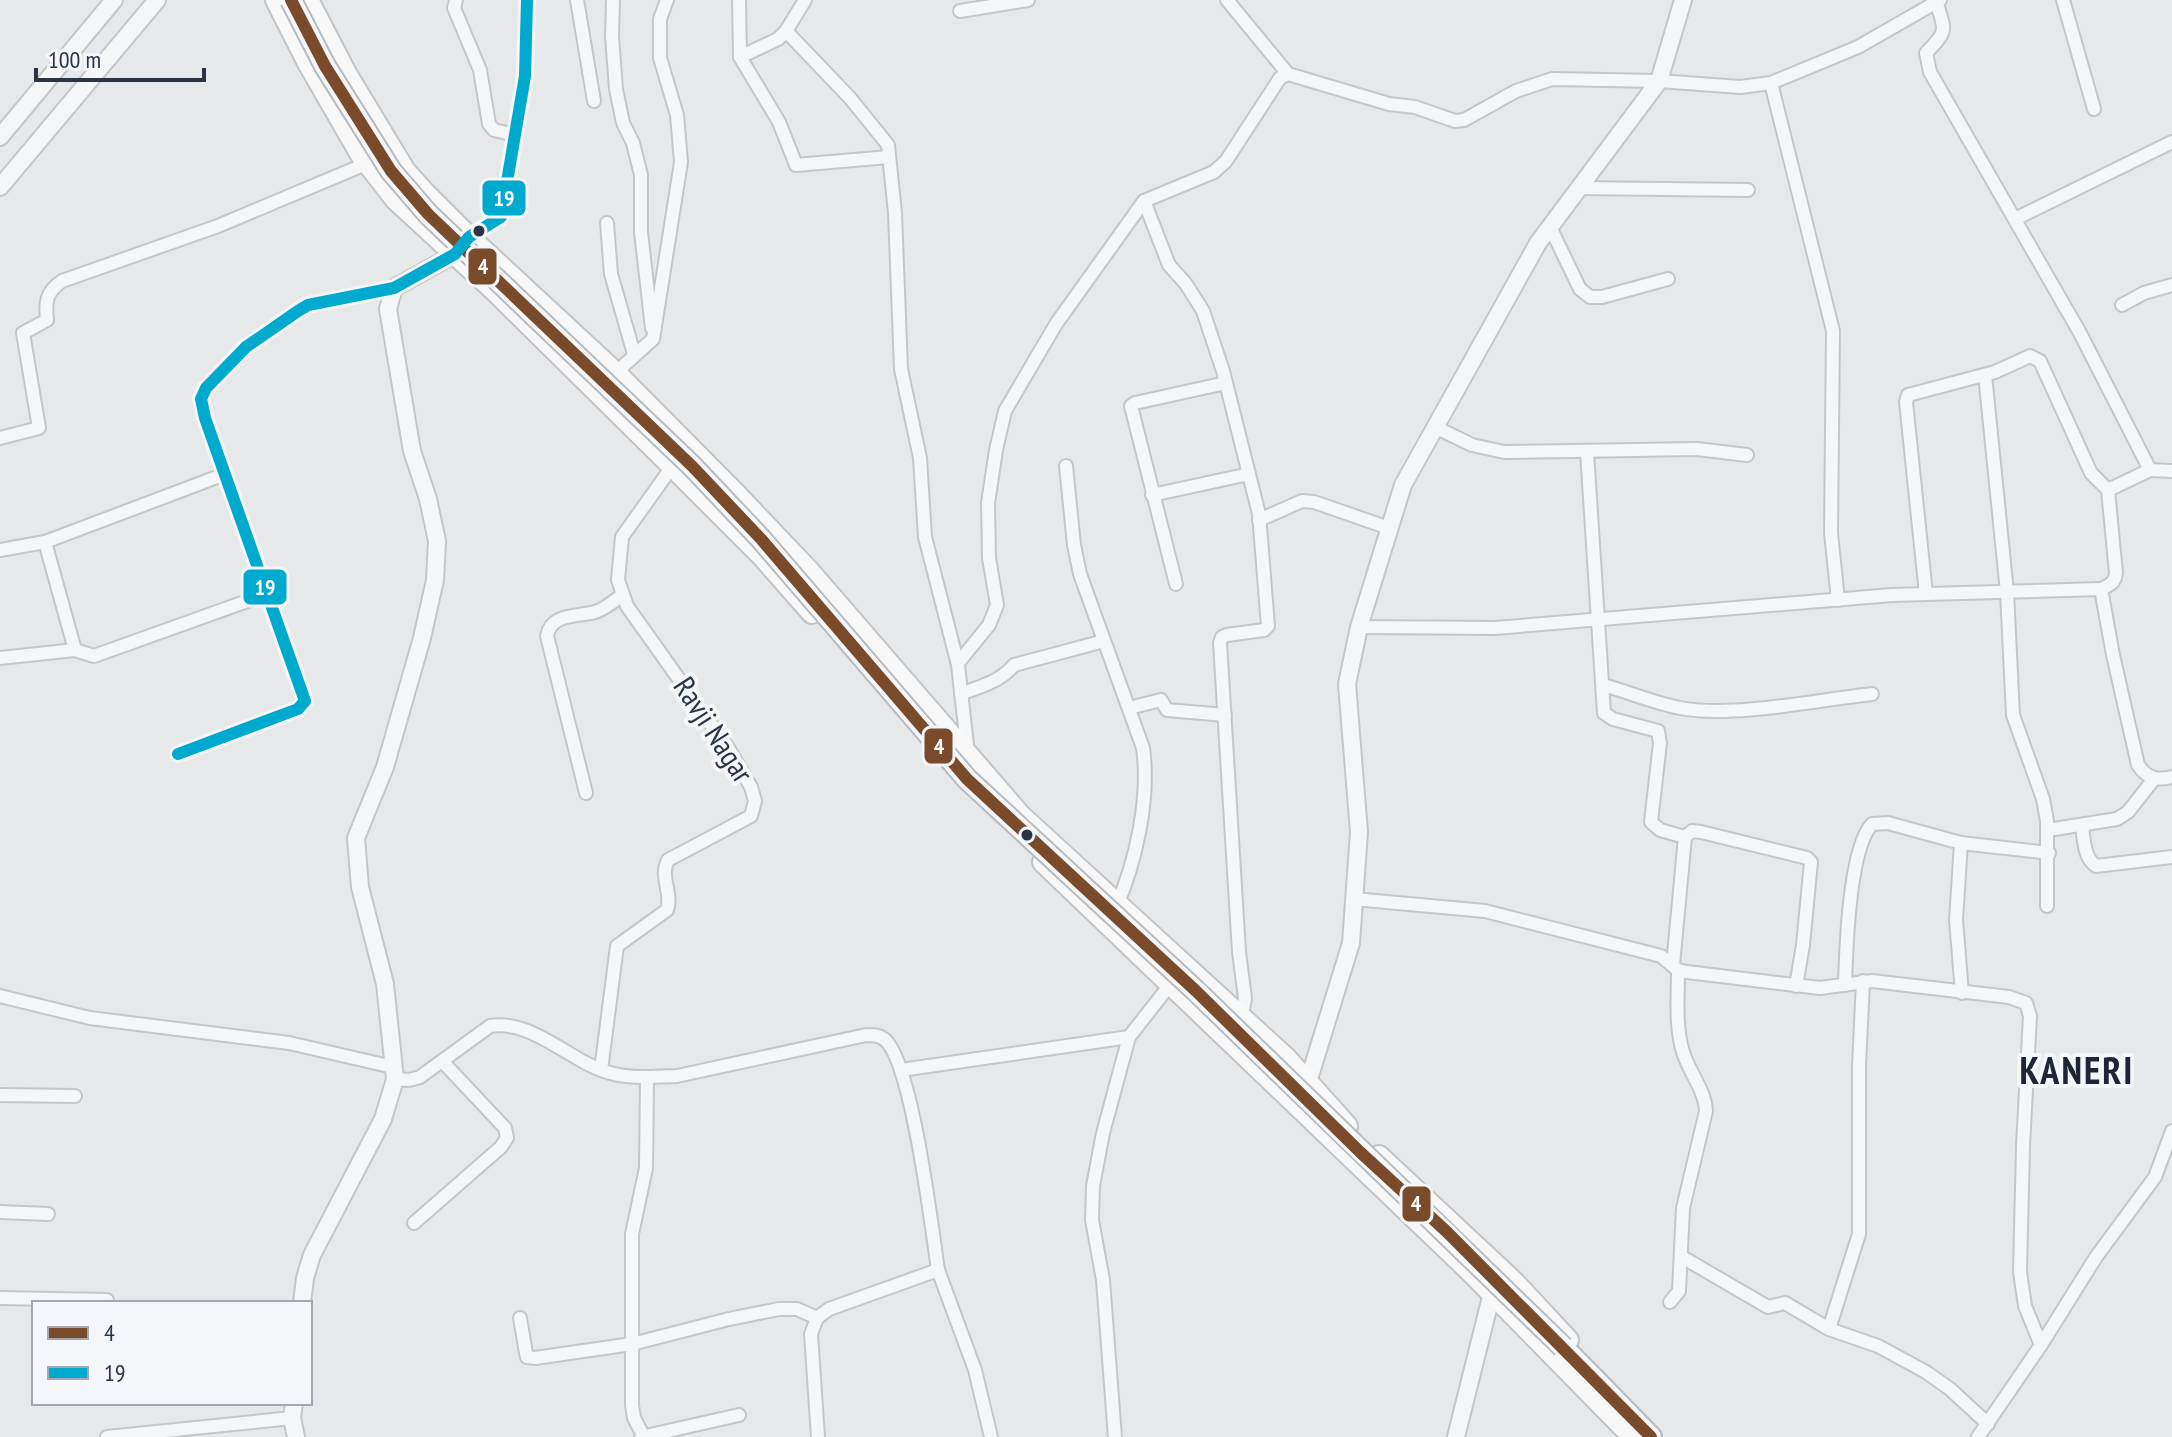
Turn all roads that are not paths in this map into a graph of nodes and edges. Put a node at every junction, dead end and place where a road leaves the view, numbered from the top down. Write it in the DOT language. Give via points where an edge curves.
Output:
graph roads {
  1 [pos="114,0"];
  2 [pos="157,0"];
  3 [pos="276,0"];
  4 [pos="291,0"];
  5 [pos="308,0"];
  6 [pos="456,0"];
  7 [pos="527,0"];
  8 [pos="577,0"];
  9 [pos="613,0"];
  10 [pos="667,0"];
  11 [pos="739,0"];
  12 [pos="805,0"];
  13 [pos="1028,0"];
  14 [pos="1227,0"];
  15 [pos="1683,0"];
  16 [pos="1938,0"];
  17 [pos="2063,0"];
  18 [pos="960,11"];
  19 [pos="786,31"];
  20 [pos="740,57"];
  21 [pos="1288,74"];
  22 [pos="1659,81"];
  23 [pos="1771,83"];
  24 [pos="594,101"];
  25 [pos="2094,109"];
  26 [pos="515,135"];
  27 [pos="0,137"];
  28 [pos="2172,142"];
  29 [pos="889,157"];
  30 [pos="368,163"];
  31 [pos="0,187"];
  32 [pos="1578,188"];
  33 [pos="1748,190"];
  34 [pos="1144,201"];
  35 [pos="2015,219"];
  36 [pos="607,223"];
  37 [pos="1550,227"];
  38 [pos="469,237"];
  39 [pos="455,254"];
  40 [pos="1668,279"];
  41 [pos="2172,285"];
  42 [pos="394,288"];
  43 [pos="2122,305"];
  44 [pos="653,339"];
  45 [pos="634,354"];
  46 [pos="616,373"];
  47 [pos="1985,375"];
  48 [pos="1226,383"];
  49 [pos="598,392"];
  50 [pos="1435,427"];
  51 [pos="0,438"];
  52 [pos="688,445"];
  53 [pos="1587,452"];
  54 [pos="1747,455"];
  55 [pos="672,466"];
  56 [pos="1066,466"];
  57 [pos="2150,470"];
  58 [pos="2172,471"];
  59 [pos="225,474"];
  60 [pos="1249,474"];
  61 [pos="2108,490"];
  62 [pos="1152,495"];
  63 [pos="1259,520"];
  64 [pos="1389,528"];
  65 [pos="45,542"];
  66 [pos="0,550"];
  67 [pos="1176,584"];
  68 [pos="2101,589"];
  69 [pos="2007,592"];
  70 [pos="267,594"];
  71 [pos="1926,594"];
  72 [pos="622,595"];
  73 [pos="1838,600"];
  74 [pos="1599,619"];
  75 [pos="1359,627"];
  76 [pos="1104,641"];
  77 [pos="75,650"];
  78 [pos="0,658"];
  79 [pos="958,663"];
  80 [pos="1603,685"];
  81 [pos="961,694"];
  82 [pos="1872,694"];
  83 [pos="1129,708"];
  84 [pos="1225,715"];
  85 [pos="178,754"];
  86 [pos="968,756"];
  87 [pos="953,774"];
  88 [pos="2172,777"];
  89 [pos="2154,779"];
  90 [pos="586,793"];
  91 [pos="2082,826"];
  92 [pos="2048,830"];
  93 [pos="1685,837"];
  94 [pos="1961,843"];
  95 [pos="2049,853"];
  96 [pos="2172,857"];
  97 [pos="1354,899"];
  98 [pos="1118,903"];
  99 [pos="2047,906"];
  100 [pos="1108,924"];
  101 [pos="1185,965"];
  102 [pos="1676,968"];
  103 [pos="1863,981"];
  104 [pos="1170,984"];
  105 [pos="1845,985"];
  106 [pos="1796,986"];
  107 [pos="1962,993"];
  108 [pos="0,996"];
  109 [pos="1243,1019"];
  110 [pos="1129,1037"];
  111 [pos="1231,1042"];
  112 [pos="442,1061"];
  113 [pos="601,1070"];
  114 [pos="901,1070"];
  115 [pos="394,1073"];
  116 [pos="647,1077"];
  117 [pos="1308,1083"];
  118 [pos="0,1095"];
  119 [pos="75,1096"];
  120 [pos="1299,1108"];
  121 [pos="2172,1131"];
  122 [pos="2172,1174"];
  123 [pos="2155,1177"];
  124 [pos="0,1212"];
  125 [pos="48,1214"];
  126 [pos="414,1223"];
  127 [pos="1682,1257"];
  128 [pos="1500,1269"];
  129 [pos="938,1270"];
  130 [pos="1491,1292"];
  131 [pos="0,1298"];
  132 [pos="107,1300"];
  133 [pos="302,1301"];
  134 [pos="1670,1302"];
  135 [pos="520,1318"];
  136 [pos="817,1318"];
  137 [pos="1829,1329"];
  138 [pos="632,1344"];
  139 [pos="2041,1345"];
  140 [pos="1563,1347"];
  141 [pos="293,1410"];
  142 [pos="739,1415"];
  143 [pos="1988,1424"];
  144 [pos="107,1437"];
  145 [pos="296,1437"];
  146 [pos="643,1437"];
  147 [pos="818,1437"];
  148 [pos="991,1437"];
  149 [pos="1115,1437"];
  150 [pos="1456,1437"];
  151 [pos="1633,1437"];
  152 [pos="1641,1437"];
  153 [pos="1651,1437"];
  154 [pos="1663,1437"];
  155 [pos="1978,1437"];
  1 -- 27 [label="street"];
  2 -- 31 [label="street"];
  3 -- 30 [label="main road"];
  4 -- 140 [label="main road, bridge" via="391,171 428,214 692,466 967,779 1196,991"];
  5 -- 38 [label="main road" via="405,171"];
  6 -- 26 [label="street" via="454,8 480,70 489,124"];
  7 -- 26 [label="street" via="525,76"];
  8 -- 24 [label="street"];
  9 -- 44 [label="street" via="616,89 641,175 641,232"];
  10 -- 44 [label="street" via="660,19 660,58 677,115 681,162"];
  11 -- 20 [label="street"];
  12 -- 19 [label="street"];
  13 -- 18 [label="street"];
  14 -- 21 [label="street"];
  15 -- 22 [label="street"];
  16 -- 23 [label="street" via="1858,47"];
  16 -- 35 [label="street" via="1944,33 1926,53 1930,72"];
  17 -- 25 [label="street"];
  19 -- 20 [label="street"];
  19 -- 29 [label="street" via="850,98 888,145"];
  20 -- 29 [label="street" via="779,122 796,165"];
  21 -- 22 [label="street" via="1455,121 1552,79"];
  21 -- 34 [label="street" via="1214,172"];
  22 -- 23 [label="street" via="1740,87"];
  22 -- 32 [label="street"];
  23 -- 73 [label="street" via="1833,331 1831,533"];
  26 -- 38 [label="street" via="501,217"];
  28 -- 35 [label="street"];
  29 -- 79 [label="street" via="901,369 920,458 925,537"];
  30 -- 39 [label="main road" via="396,200"];
  30 -- 51 [label="street" via="51,289 47,320 23,333 39,428"];
  32 -- 33 [label="street"];
  32 -- 37 [label="street"];
  34 -- 48 [label="street" via="1169,265 1203,311"];
  34 -- 79 [label="street" via="1056,324 1005,411 988,503 997,605 989,625"];
  35 -- 57 [label="street"];
  36 -- 45 [label="street" via="611,274"];
  37 -- 40 [label="street" via="1580,289 1590,297"];
  37 -- 50 [label="street"];
  38 -- 39 [label="street"];
  38 -- 46 [label="main road"];
  39 -- 42 [label="street"];
  39 -- 49 [label="main road"];
  41 -- 43 [label="street"];
  42 -- 59 [label="street" via="308,305 246,347 206,388 202,407"];
  42 -- 115 [label="street" via="390,324 412,451 437,541 422,638 385,767 356,838 360,887 385,984"];
  44 -- 45 [label="street"];
  45 -- 46 [label="street"];
  46 -- 49 [label="street"];
  46 -- 52 [label="main road"];
  47 -- 61 [label="street" via="2036,357 2091,473"];
  47 -- 69 [label="street"];
  47 -- 71 [label="street" via="1908,395 1906,402"];
  48 -- 60 [label="street"];
  48 -- 62 [label="street" via="1132,404"];
  49 -- 55 [label="main road"];
  50 -- 53 [label="street" via="1472,445 1504,452"];
  50 -- 64 [label="street" via="1403,485"];
  52 -- 55 [label="street"];
  52 -- 86 [label="main road" via="810,572"];
  53 -- 54 [label="street" via="1697,449"];
  53 -- 74 [label="street"];
  55 -- 72 [label="street" via="622,537"];
  55 -- 87 [label="main road" via="762,556"];
  56 -- 76 [label="street" via="1080,574"];
  57 -- 58 [label="street"];
  57 -- 61 [label="street"];
  59 -- 65 [label="street"];
  59 -- 70 [label="street"];
  60 -- 62 [label="street"];
  60 -- 63 [label="street"];
  61 -- 68 [label="street" via="2116,580"];
  62 -- 67 [label="street"];
  63 -- 64 [label="street" via="1302,501"];
  63 -- 84 [label="street" via="1269,620 1264,630 1222,637"];
  64 -- 75 [label="street"];
  65 -- 66 [label="street"];
  65 -- 77 [label="street"];
  68 -- 69 [label="street"];
  68 -- 89 [label="street" via="2131,742 2138,765"];
  69 -- 71 [label="street"];
  69 -- 92 [label="street" via="2013,715 2043,799"];
  70 -- 77 [label="street" via="113,651 87,656"];
  70 -- 85 [label="street" via="303,705"];
  71 -- 73 [label="street"];
  72 -- 90 [label="street" via="605,608 552,622 548,629"];
  72 -- 113 [label="street, Ravji Nagar" via="730,751 755,801 751,816 668,860 667,910 617,946"];
  73 -- 74 [label="street"];
  74 -- 75 [label="street" via="1495,628"];
  74 -- 80 [label="street"];
  75 -- 97 [label="street" via="1347,684 1359,832"];
  76 -- 81 [label="street" via="1014,665 997,681"];
  76 -- 83 [label="street"];
  77 -- 78 [label="street"];
  79 -- 81 [label="street"];
  80 -- 82 [label="street" via="1680,708 1709,710"];
  80 -- 93 [label="street" via="1607,717 1658,731 1651,822"];
  81 -- 86 [label="street"];
  83 -- 84 [label="street" via="1161,700 1167,710"];
  83 -- 98 [label="street" via="1146,767 1137,843"];
  84 -- 109 [label="street"];
  86 -- 87 [label="street"];
  86 -- 98 [label="main road" via="1021,816"];
  87 -- 100 [label="main road"];
  88 -- 89 [label="street"];
  89 -- 91 [label="street" via="2128,812"];
  91 -- 92 [label="street"];
  91 -- 96 [label="street" via="2087,854 2096,866"];
  92 -- 95 [label="street"];
  93 -- 102 [label="street"];
  93 -- 106 [label="street" via="1701,832 1811,862"];
  94 -- 95 [label="street"];
  94 -- 105 [label="street" via="1888,823 1867,829 1848,917"];
  94 -- 107 [label="street" via="1956,920"];
  95 -- 99 [label="street"];
  97 -- 102 [label="street" via="1485,911 1661,956"];
  97 -- 117 [label="street" via="1351,943"];
  98 -- 100 [label="street"];
  98 -- 101 [label="main road"];
  100 -- 104 [label="main road"];
  101 -- 104 [label="street"];
  101 -- 109 [label="main road"];
  102 -- 106 [label="street"];
  102 -- 127 [label="street" via="1682,1048 1706,1111 1683,1208"];
  103 -- 105 [label="street"];
  103 -- 107 [label="street"];
  103 -- 137 [label="street" via="1859,1234"];
  104 -- 110 [label="street"];
  104 -- 111 [label="main road"];
  105 -- 106 [label="street"];
  107 -- 139 [label="street" via="2009,997 2029,1009 2020,1272 2025,1306"];
  108 -- 115 [label="street" via="90,1018 289,1043"];
  109 -- 111 [label="street"];
  109 -- 117 [label="main road"];
  110 -- 114 [label="street"];
  110 -- 149 [label="street" via="1093,1186"];
  111 -- 120 [label="main road"];
  112 -- 113 [label="street" via="499,1024 534,1035"];
  112 -- 115 [label="street" via="409,1080"];
  112 -- 126 [label="street" via="497,1118 507,1138"];
  113 -- 116 [label="street"];
  114 -- 116 [label="street" via="885,1039 866,1035 703,1071"];
  114 -- 129 [label="street" via="925,1175"];
  115 -- 133 [label="street" via="383,1119 312,1255"];
  116 -- 138 [label="street" via="646,1168 632,1234"];
  117 -- 120 [label="street"];
  117 -- 128 [label="main road" via="1358,1138"];
  118 -- 119 [label="street"];
  120 -- 130 [label="main road"];
  121 -- 123 [label="street"];
  122 -- 123 [label="street"];
  123 -- 139 [label="street"];
  124 -- 125 [label="street"];
  127 -- 134 [label="street" via="1679,1291"];
  127 -- 137 [label="street" via="1768,1307 1785,1303"];
  128 -- 130 [label="street"];
  128 -- 154 [label="main road"];
  129 -- 136 [label="street"];
  129 -- 148 [label="street" via="975,1370"];
  130 -- 150 [label="street"];
  130 -- 151 [label="main road"];
  131 -- 132 [label="street"];
  135 -- 138 [label="street" via="531,1358"];
  136 -- 138 [label="street" via="788,1308"];
  136 -- 147 [label="street" via="811,1334"];
  137 -- 143 [label="street" via="1878,1346 1926,1372"];
  138 -- 146 [label="street" via="632,1405"];
  139 -- 143 [label="street"];
  140 -- 152 [label="main road" via="1568,1359"];
  140 -- 153 [label="main road"];
  141 -- 144 [label="street"];
  141 -- 145 [label="street"];
  142 -- 146 [label="street"];
  143 -- 155 [label="street"];
}
